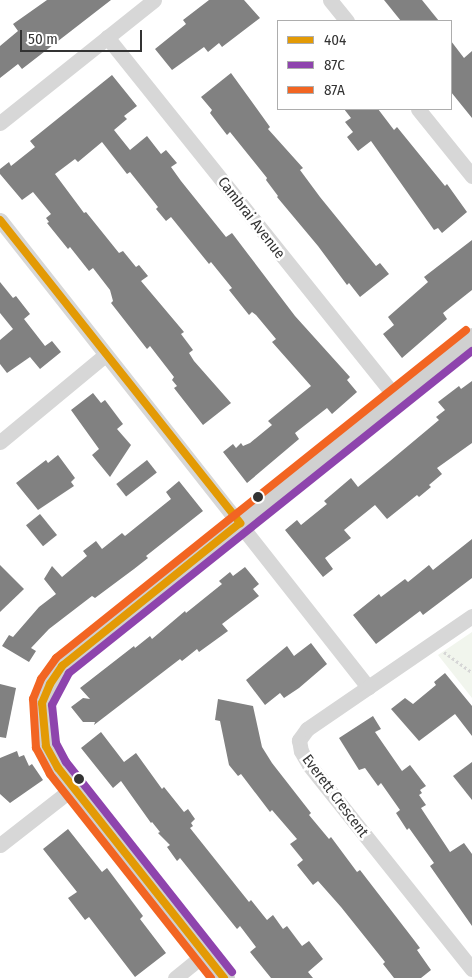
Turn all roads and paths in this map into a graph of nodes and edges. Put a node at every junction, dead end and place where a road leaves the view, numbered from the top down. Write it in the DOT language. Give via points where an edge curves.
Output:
graph roads {
  1 [pos="154,0"];
  2 [pos="330,0"];
  3 [pos="347,20"];
  4 [pos="107,37"];
  5 [pos="419,110"];
  6 [pos="0,123"];
  7 [pos="472,176"];
  8 [pos="0,220"];
  9 [pos="472,338"];
  10 [pos="105,355"];
  11 [pos="396,398"];
  12 [pos="0,442"];
  13 [pos="240,523"];
  14 [pos="472,616"];
  15 [pos="442,650"];
  16 [pos="472,672"];
  17 [pos="368,687"];
  18 [pos="73,788"];
  19 [pos="0,845"];
  20 [pos="205,954"];
  21 [pos="472,969"];
  22 [pos="174,978"];
  23 [pos="224,978"];
  1 -- 4 [label="street"];
  2 -- 3 [label="street"];
  4 -- 6 [label="street"];
  4 -- 11 [label="street, Cambrai Avenue"];
  5 -- 7 [label="street"];
  8 -- 10 [label="street"];
  9 -- 11 [label="street"];
  10 -- 12 [label="street"];
  10 -- 13 [label="street"];
  11 -- 13 [label="street"];
  13 -- 17 [label="street"];
  13 -- 18 [label="street" via="62,666 50,684 42,703 46,746"];
  14 -- 17 [label="street, Everett Crescent"];
  15 -- 16 [label="path"];
  17 -- 21 [label="street, Everett Crescent" via="307,729 300,740 301,752"];
  18 -- 19 [label="street"];
  18 -- 20 [label="street"];
  20 -- 22 [label="street"];
  20 -- 23 [label="street"];
}
